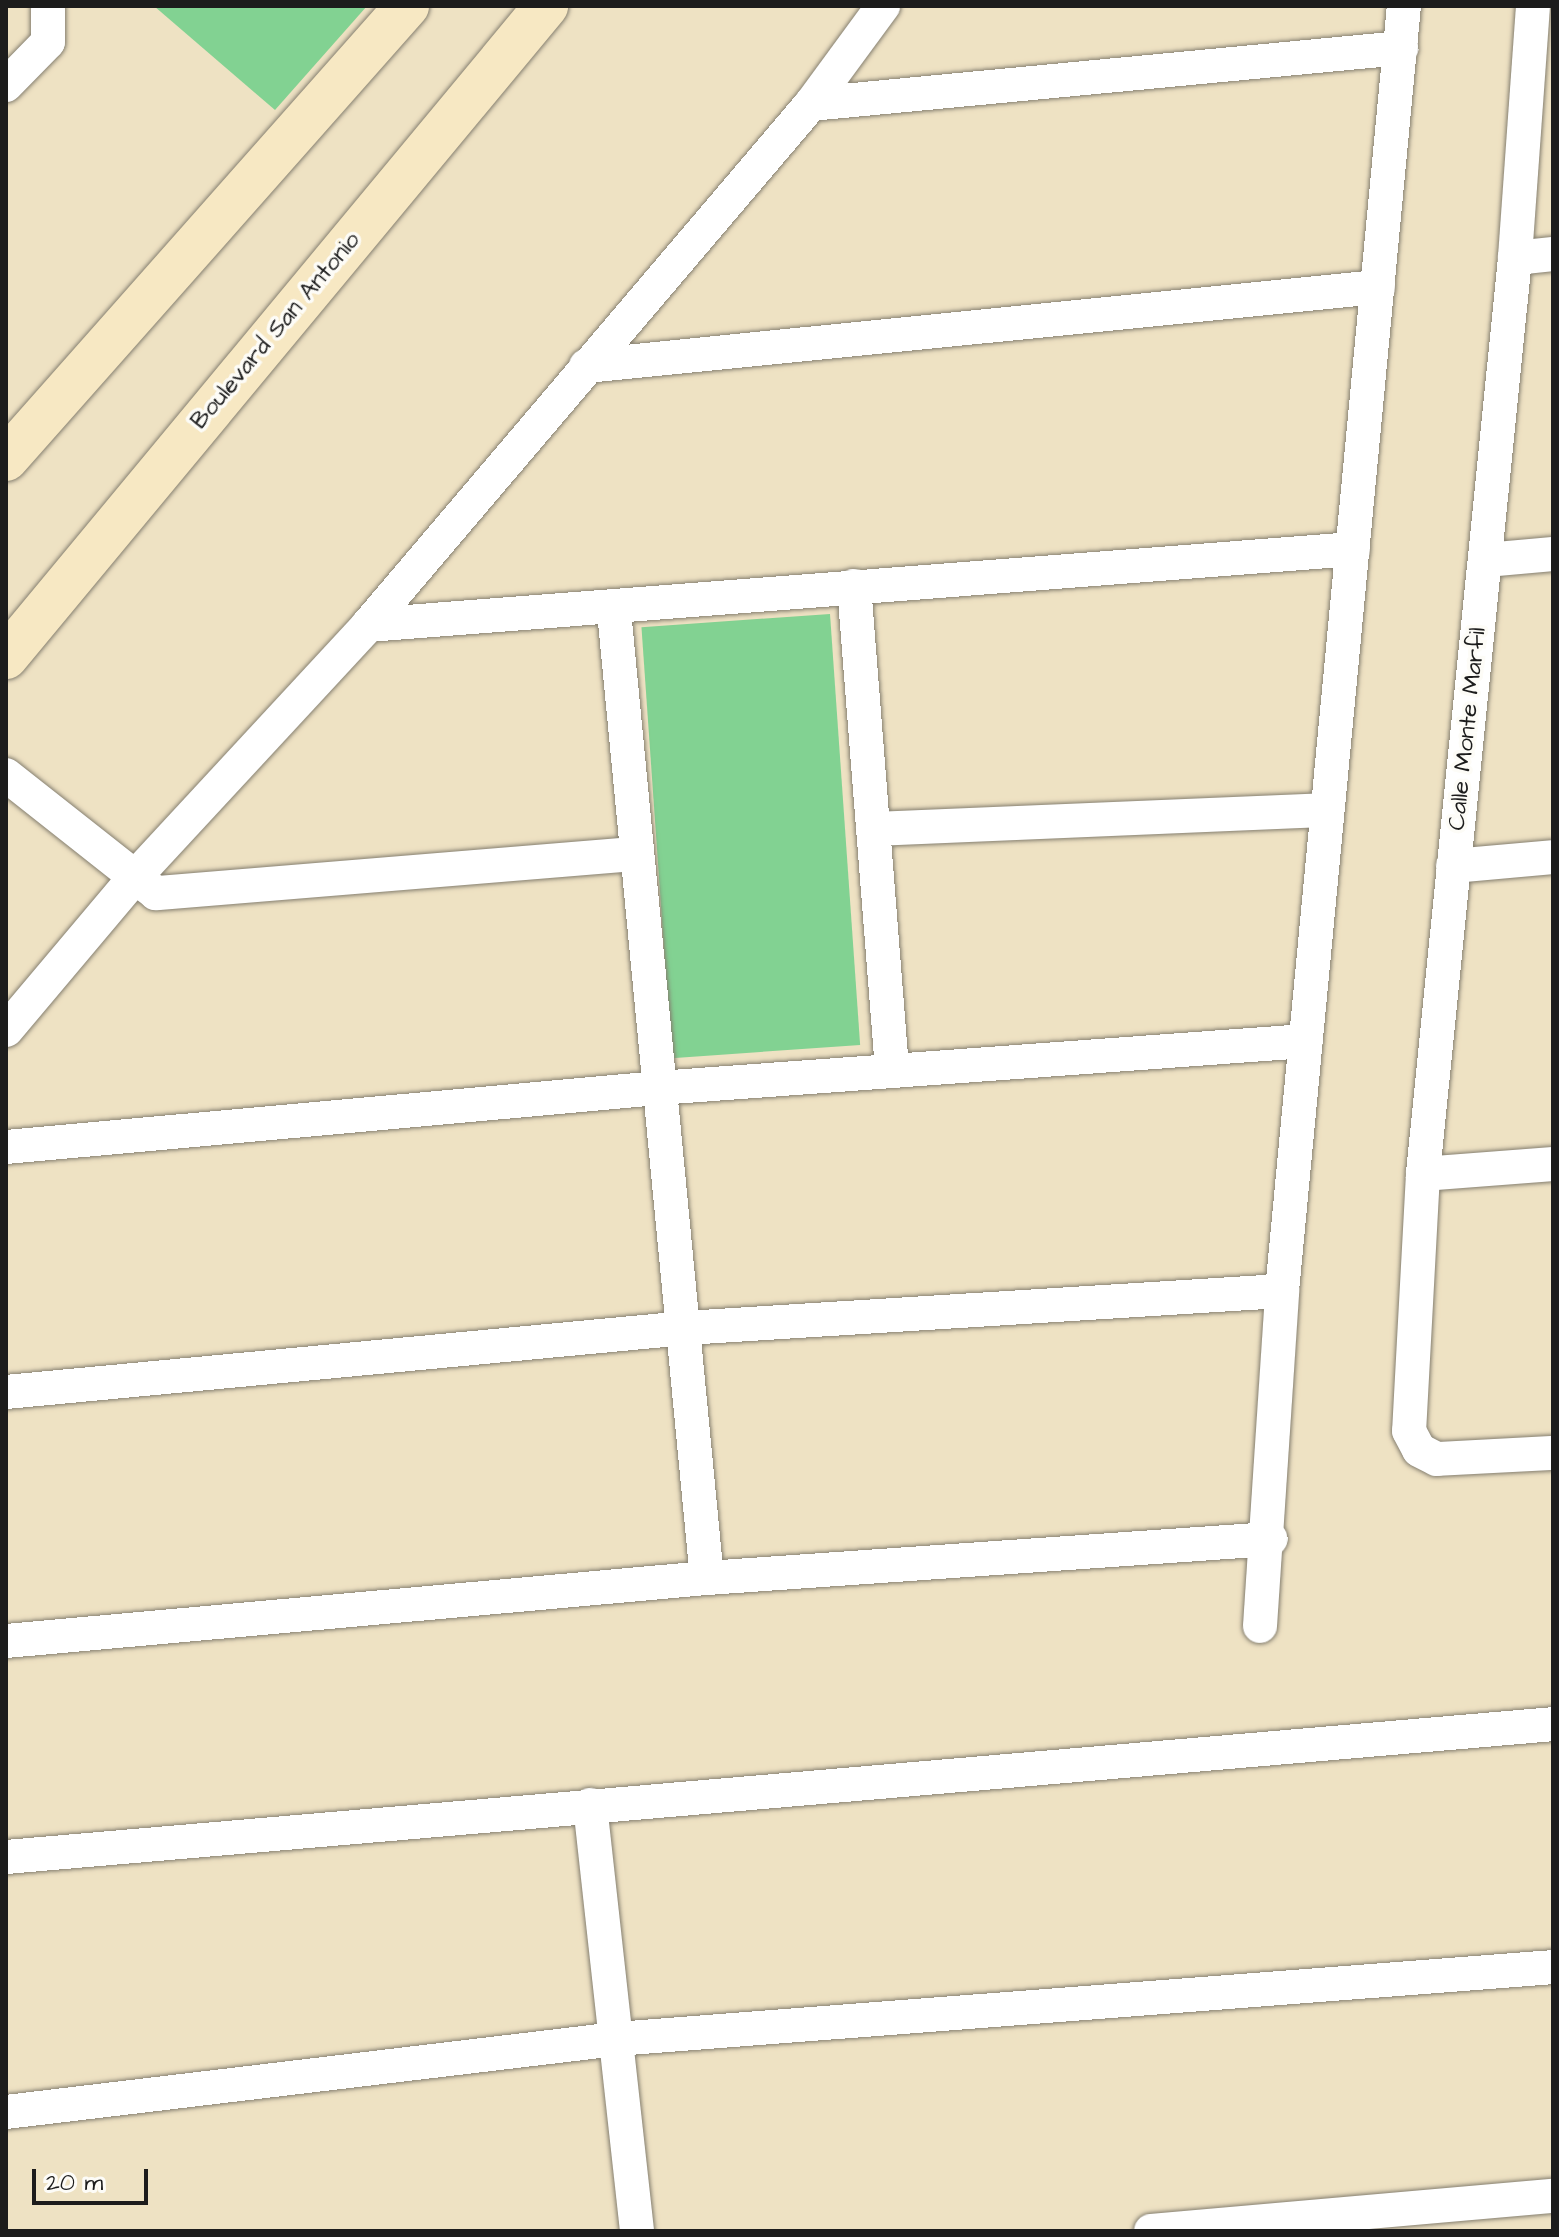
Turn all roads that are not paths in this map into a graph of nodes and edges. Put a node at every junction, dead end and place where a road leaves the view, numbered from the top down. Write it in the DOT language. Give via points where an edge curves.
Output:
graph roads {
  1 [pos="407,6"];
  2 [pos="546,6"];
  3 [pos="883,6"];
  4 [pos="1404,6"];
  5 [pos="1533,6"];
  6 [pos="48,9"];
  7 [pos="1401,48"];
  8 [pos="6,85"];
  9 [pos="811,104"];
  10 [pos="1553,254"];
  11 [pos="1515,258"];
  12 [pos="1378,287"];
  13 [pos="586,366"];
  14 [pos="6,459"];
  15 [pos="1353,549"];
  16 [pos="1553,554"];
  17 [pos="1486,560"];
  18 [pos="854,586"];
  19 [pos="614,611"];
  20 [pos="368,625"];
  21 [pos="6,657"];
  22 [pos="6,775"];
  23 [pos="1325,810"];
  24 [pos="873,829"];
  25 [pos="633,854"];
  26 [pos="1553,857"];
  27 [pos="1453,866"];
  28 [pos="135,877"];
  29 [pos="6,1030"];
  30 [pos="1305,1041"];
  31 [pos="892,1070"];
  32 [pos="658,1088"];
  33 [pos="6,1147"];
  34 [pos="1553,1164"];
  35 [pos="1423,1174"];
  36 [pos="1282,1291"];
  37 [pos="685,1328"];
  38 [pos="6,1392"];
  39 [pos="1553,1453"];
  40 [pos="1271,1539"];
  41 [pos="707,1578"];
  42 [pos="1260,1626"];
  43 [pos="6,1641"];
  44 [pos="1553,1724"];
  45 [pos="590,1805"];
  46 [pos="6,1857"];
  47 [pos="1553,1967"];
  48 [pos="616,2039"];
  49 [pos="6,2112"];
  50 [pos="1553,2196"];
  51 [pos="637,2231"];
  52 [pos="1151,2231"];
  1 -- 14 [label="street"];
  2 -- 21 [label="street, Boulevard San Antonio"];
  3 -- 9 [label="street"];
  4 -- 7 [label="street"];
  5 -- 11 [label="street, Calle Monte Marfil"];
  6 -- 8 [label="street" via="48,42"];
  7 -- 9 [label="street"];
  7 -- 12 [label="street"];
  9 -- 13 [label="street"];
  10 -- 11 [label="street"];
  11 -- 17 [label="street, Calle Monte Marfil"];
  12 -- 13 [label="street"];
  12 -- 15 [label="street"];
  13 -- 20 [label="street"];
  15 -- 18 [label="street"];
  15 -- 23 [label="street"];
  16 -- 17 [label="street"];
  17 -- 27 [label="street, Calle Monte Marfil"];
  18 -- 19 [label="street"];
  18 -- 24 [label="street"];
  19 -- 20 [label="street"];
  19 -- 25 [label="street"];
  20 -- 28 [label="street"];
  22 -- 28 [label="street"];
  23 -- 24 [label="street"];
  23 -- 30 [label="street"];
  24 -- 31 [label="street"];
  25 -- 28 [label="street" via="156,893"];
  25 -- 32 [label="street"];
  26 -- 27 [label="street"];
  27 -- 35 [label="street, Calle Monte Marfil"];
  28 -- 29 [label="street"];
  30 -- 31 [label="street"];
  30 -- 36 [label="street"];
  31 -- 32 [label="street"];
  32 -- 33 [label="street"];
  32 -- 37 [label="street"];
  34 -- 35 [label="street"];
  35 -- 39 [label="street, Calle Monte Marfil" via="1409,1431 1419,1450 1465,1460"];
  36 -- 37 [label="street"];
  36 -- 40 [label="street"];
  37 -- 38 [label="street"];
  37 -- 41 [label="street"];
  40 -- 41 [label="street"];
  40 -- 42 [label="street"];
  41 -- 43 [label="street"];
  44 -- 45 [label="street"];
  45 -- 46 [label="street"];
  45 -- 48 [label="street"];
  47 -- 48 [label="street"];
  48 -- 49 [label="street"];
  48 -- 51 [label="street"];
  50 -- 52 [label="street"];
}
